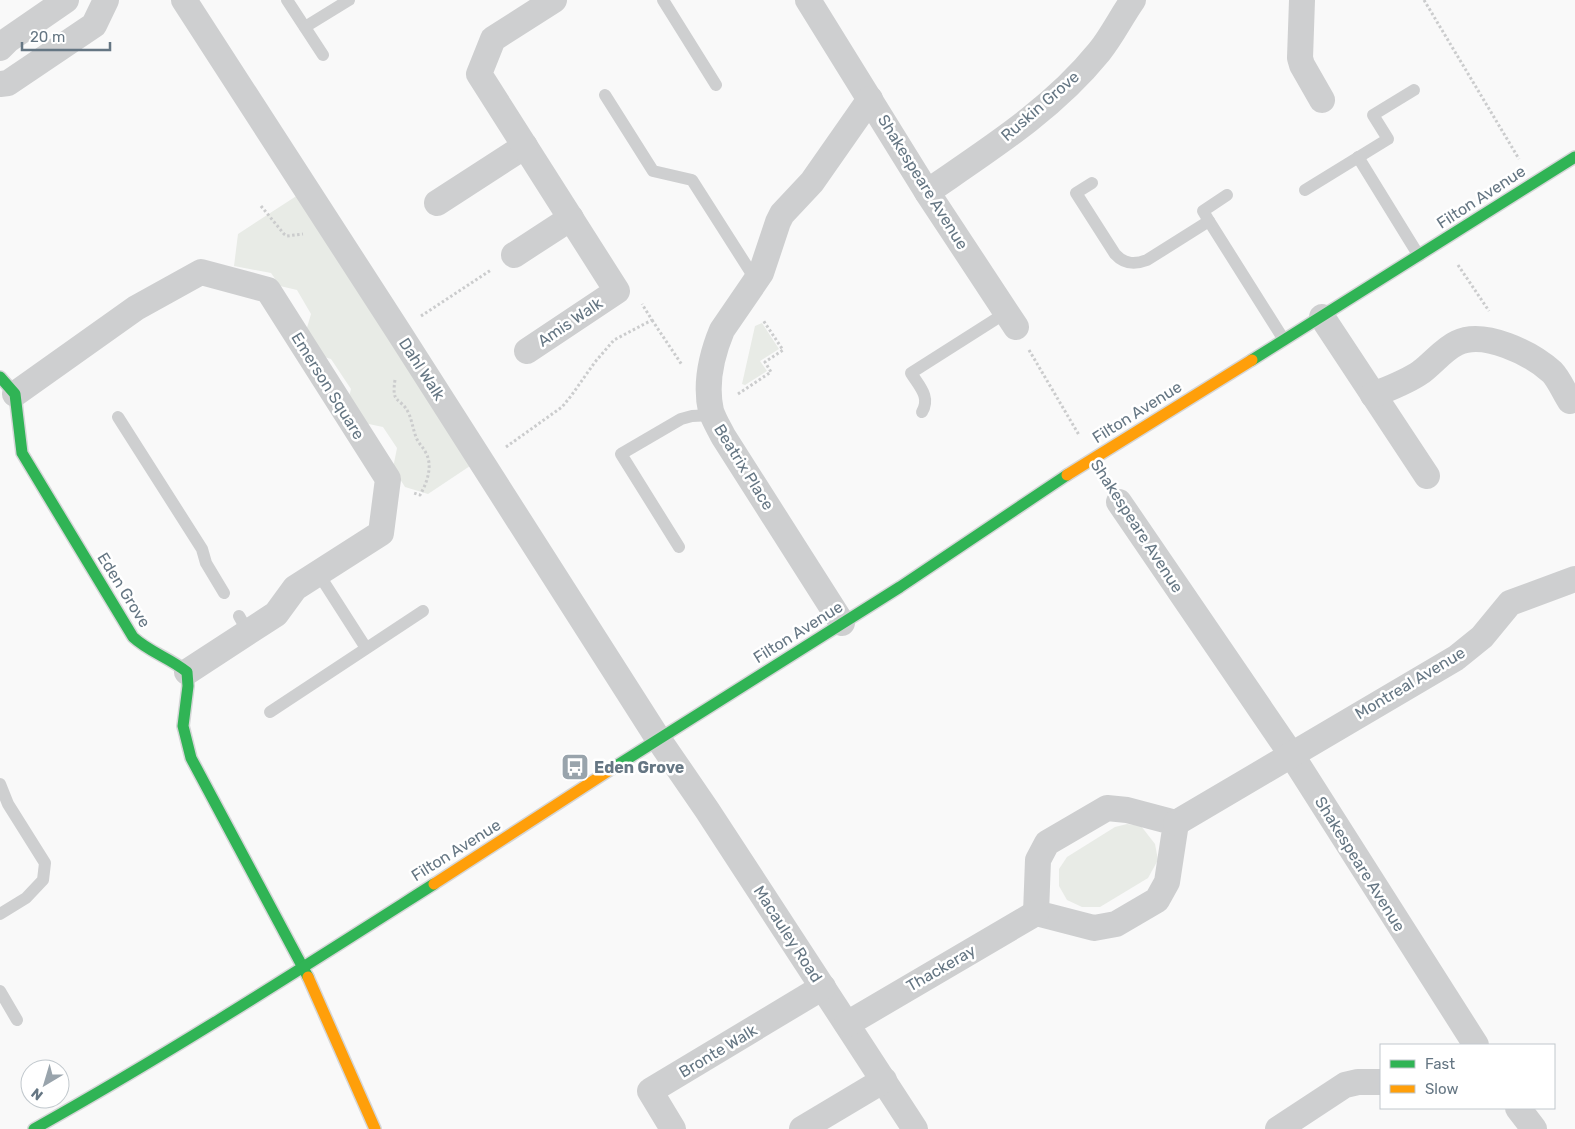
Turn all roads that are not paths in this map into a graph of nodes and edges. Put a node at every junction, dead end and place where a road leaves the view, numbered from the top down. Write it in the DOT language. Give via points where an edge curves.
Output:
graph roads {
  1 [pos="66,0"];
  2 [pos="106,0"];
  3 [pos="184,0"];
  4 [pos="287,0"];
  5 [pos="349,0"];
  6 [pos="554,0"];
  7 [pos="663,0"];
  8 [pos="808,0"];
  9 [pos="1132,0"];
  10 [pos="1302,0"];
  11 [pos="305,27"];
  12 [pos="0,48"];
  13 [pos="323,56"];
  14 [pos="0,84"];
  15 [pos="716,85"];
  16 [pos="1414,90"];
  17 [pos="605,95"];
  18 [pos="870,99"];
  19 [pos="1322,100"];
  20 [pos="525,146"];
  21 [pos="1358,157"];
  22 [pos="1575,157"];
  23 [pos="1092,183"];
  24 [pos="1305,190"];
  25 [pos="927,192"];
  26 [pos="1227,195"];
  27 [pos="437,203"];
  28 [pos="571,218"];
  29 [pos="1209,221"];
  30 [pos="514,255"];
  31 [pos="1419,256"];
  32 [pos="757,282"];
  33 [pos="1322,317"];
  34 [pos="1012,320"];
  35 [pos="1284,340"];
  36 [pos="527,351"];
  37 [pos="8,386"];
  38 [pos="1373,394"];
  39 [pos="1570,401"];
  40 [pos="922,412"];
  41 [pos="713,415"];
  42 [pos="118,417"];
  43 [pos="1427,476"];
  44 [pos="1119,502"];
  45 [pos="680,547"];
  46 [pos="318,573"];
  47 [pos="1575,579"];
  48 [pos="224,593"];
  49 [pos="423,611"];
  50 [pos="842,623"];
  51 [pos="366,648"];
  52 [pos="187,672"];
  53 [pos="270,712"];
  54 [pos="659,740"];
  55 [pos="1291,754"];
  56 [pos="0,784"];
  57 [pos="1176,823"];
  58 [pos="1036,913"];
  59 [pos="0,914"];
  60 [pos="304,967"];
  61 [pos="823,987"];
  62 [pos="0,991"];
  63 [pos="17,1020"];
  64 [pos="847,1024"];
  65 [pos="1475,1044"];
  66 [pos="884,1080"];
  67 [pos="1380,1082"];
  68 [pos="1519,1109"];
  69 [pos="34,1129"];
  70 [pos="375,1129"];
  71 [pos="673,1129"];
  72 [pos="802,1129"];
  73 [pos="916,1129"];
  74 [pos="1278,1129"];
  75 [pos="1534,1129"];
  1 -- 12 [label="street"];
  2 -- 14 [label="street" via="94,25 8,82"];
  3 -- 54 [label="street, Dahl Walk"];
  4 -- 11 [label="lane"];
  5 -- 11 [label="lane"];
  6 -- 20 [label="street, Amis Walk" via="493,39 479,74"];
  7 -- 15 [label="lane"];
  8 -- 18 [label="street, Shakespeare Avenue"];
  9 -- 25 [label="street, Ruskin Grove" via="1099,52 1062,92 998,143"];
  10 -- 19 [label="street" via="1300,58"];
  11 -- 13 [label="lane"];
  16 -- 21 [label="lane" via="1373,115 1388,139"];
  17 -- 32 [label="lane" via="653,172 692,180"];
  18 -- 25 [label="street, Shakespeare Avenue"];
  18 -- 32 [label="street, Beatrix Place" via="812,182 782,214"];
  20 -- 27 [label="street"];
  20 -- 28 [label="street, Amis Walk"];
  21 -- 24 [label="lane"];
  21 -- 31 [label="lane"];
  22 -- 31 [label="street, Filton Avenue"];
  23 -- 29 [label="lane" via="1076,193 1115,254 1130,263 1147,260"];
  25 -- 34 [label="street, Shakespeare Avenue"];
  26 -- 29 [label="lane" via="1202,211"];
  28 -- 30 [label="street"];
  28 -- 36 [label="street, Amis Walk" via="617,291"];
  29 -- 35 [label="lane"];
  31 -- 33 [label="street, Filton Avenue"];
  32 -- 41 [label="street, Beatrix Place" via="722,330 714,352 709,386"];
  33 -- 35 [label="street, Filton Avenue"];
  33 -- 38 [label="street"];
  34 -- 40 [label="lane" via="911,373 926,398"];
  35 -- 50 [label="street, Filton Avenue" via="1093,458"];
  37 -- 46 [label="street, Emerson Square" via="201,272 268,290 388,479 380,534"];
  37 -- 52 [label="street, Eden Grove" via="22,453 133,637"];
  38 -- 39 [label="street" via="1410,379 1458,342 1480,338 1524,354 1551,371"];
  38 -- 43 [label="street"];
  41 -- 45 [label="lane" via="681,419 622,454"];
  41 -- 50 [label="street, Beatrix Place" via="728,444"];
  42 -- 48 [label="lane" via="202,549 206,563"];
  44 -- 55 [label="street, Shakespeare Avenue"];
  46 -- 51 [label="lane"];
  46 -- 52 [label="street, Emerson Square" via="295,588 276,614 244,624"];
  47 -- 55 [label="street, Montreal Avenue" via="1510,603 1482,637 1456,658"];
  49 -- 51 [label="lane"];
  50 -- 54 [label="street, Filton Avenue"];
  51 -- 53 [label="lane"];
  52 -- 60 [label="street" via="183,726 191,758"];
  54 -- 60 [label="street, Filton Avenue"];
  54 -- 61 [label="street, Macauley Road"];
  55 -- 57 [label="street"];
  55 -- 65 [label="street, Shakespeare Avenue"];
  56 -- 59 [label="lane" via="8,804 45,863 43,880 26,898"];
  57 -- 58 [label="street" via="1167,882 1157,900 1116,924 1094,928"];
  57 -- 58 [label="street" via="1108,808 1047,843 1038,860"];
  58 -- 64 [label="street, Thackeray"];
  60 -- 69 [label="street, Filton Avenue" via="125,1078"];
  60 -- 70 [label="street"];
  61 -- 64 [label="street, Macauley Road"];
  61 -- 71 [label="street, Bronte Walk" via="650,1091"];
  62 -- 63 [label="lane"];
  64 -- 66 [label="street, Macauley Road"];
  66 -- 72 [label="street"];
  66 -- 73 [label="street, Macauley Road"];
  67 -- 74 [label="street" via="1345,1085"];
  68 -- 75 [label="street"];
}
